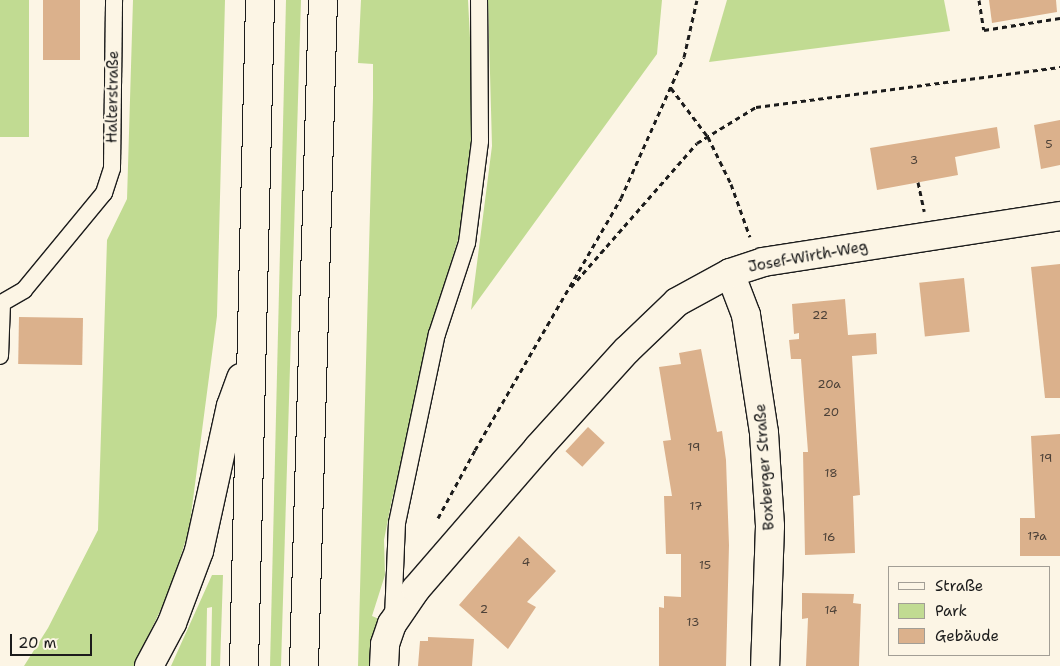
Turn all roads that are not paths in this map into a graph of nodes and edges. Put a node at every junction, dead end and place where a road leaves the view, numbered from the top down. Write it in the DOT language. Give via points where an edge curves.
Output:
graph roads {
  1 [pos="114,0"];
  2 [pos="260,0"];
  3 [pos="323,0"];
  4 [pos="479,0"];
  5 [pos="1060,216"];
  6 [pos="730,273"];
  7 [pos="1,304"];
  8 [pos="250,353"];
  9 [pos="0,356"];
  10 [pos="392,624"];
  11 [pos="149,666"];
  12 [pos="244,666"];
  13 [pos="304,666"];
  14 [pos="384,666"];
  15 [pos="765,666"];
  1 -- 7 [label="lane, Halterstraße" via="112,168 104,193 24,290"];
  2 -- 8 [label="main road"];
  3 -- 13 [label="main road"];
  4 -- 10 [label="lane" via="480,141 467,243 437,334 397,523"];
  5 -- 6 [label="main road, Josef-Wirth-Weg" via="763,262"];
  6 -- 10 [label="main road, Josef-Wirth-Weg" via="677,302 627,350 456,541"];
  6 -- 15 [label="main road, Boxberger Straße" via="746,315 765,440 770,535"];
  7 -- 9 [label="lane"];
  8 -- 11 [label="main road" via="231,406 199,550 172,623"];
  8 -- 12 [label="main road"];
  10 -- 14 [label="main road" via="385,644"];
}
